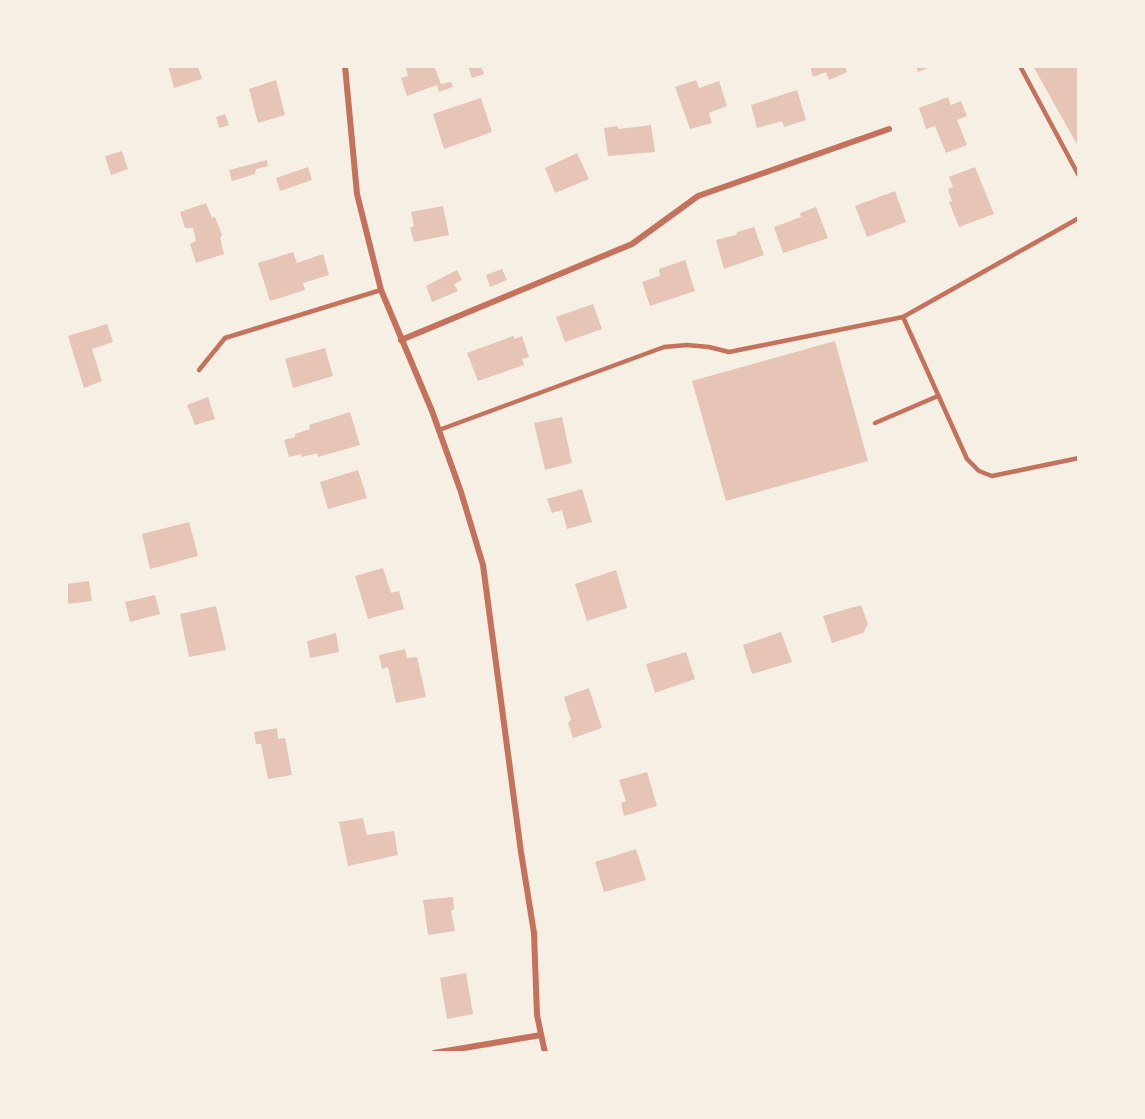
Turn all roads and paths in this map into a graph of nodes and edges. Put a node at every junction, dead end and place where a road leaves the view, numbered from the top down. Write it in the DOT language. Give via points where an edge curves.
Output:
graph roads {
  1 [pos="345,66"];
  2 [pos="1020,66"];
  3 [pos="890,129"];
  4 [pos="1079,177"];
  5 [pos="1079,218"];
  6 [pos="381,290"];
  7 [pos="903,316"];
  8 [pos="401,340"];
  9 [pos="199,370"];
  10 [pos="938,396"];
  11 [pos="875,423"];
  12 [pos="439,430"];
  13 [pos="1079,458"];
  14 [pos="541,1035"];
  15 [pos="434,1053"];
  16 [pos="545,1053"];
  1 -- 6 [label="street" via="357,194"];
  2 -- 4 [label="lane"];
  3 -- 8 [label="street" via="698,196 632,244"];
  5 -- 7 [label="lane"];
  6 -- 8 [label="street"];
  6 -- 9 [label="lane" via="225,338"];
  7 -- 10 [label="lane"];
  7 -- 12 [label="lane" via="729,352 687,345 664,346"];
  8 -- 12 [label="street"];
  10 -- 11 [label="lane"];
  10 -- 13 [label="lane" via="967,459 979,471 992,476"];
  12 -- 14 [label="street" via="483,565 534,933"];
  14 -- 15 [label="street"];
  14 -- 16 [label="street"];
}
